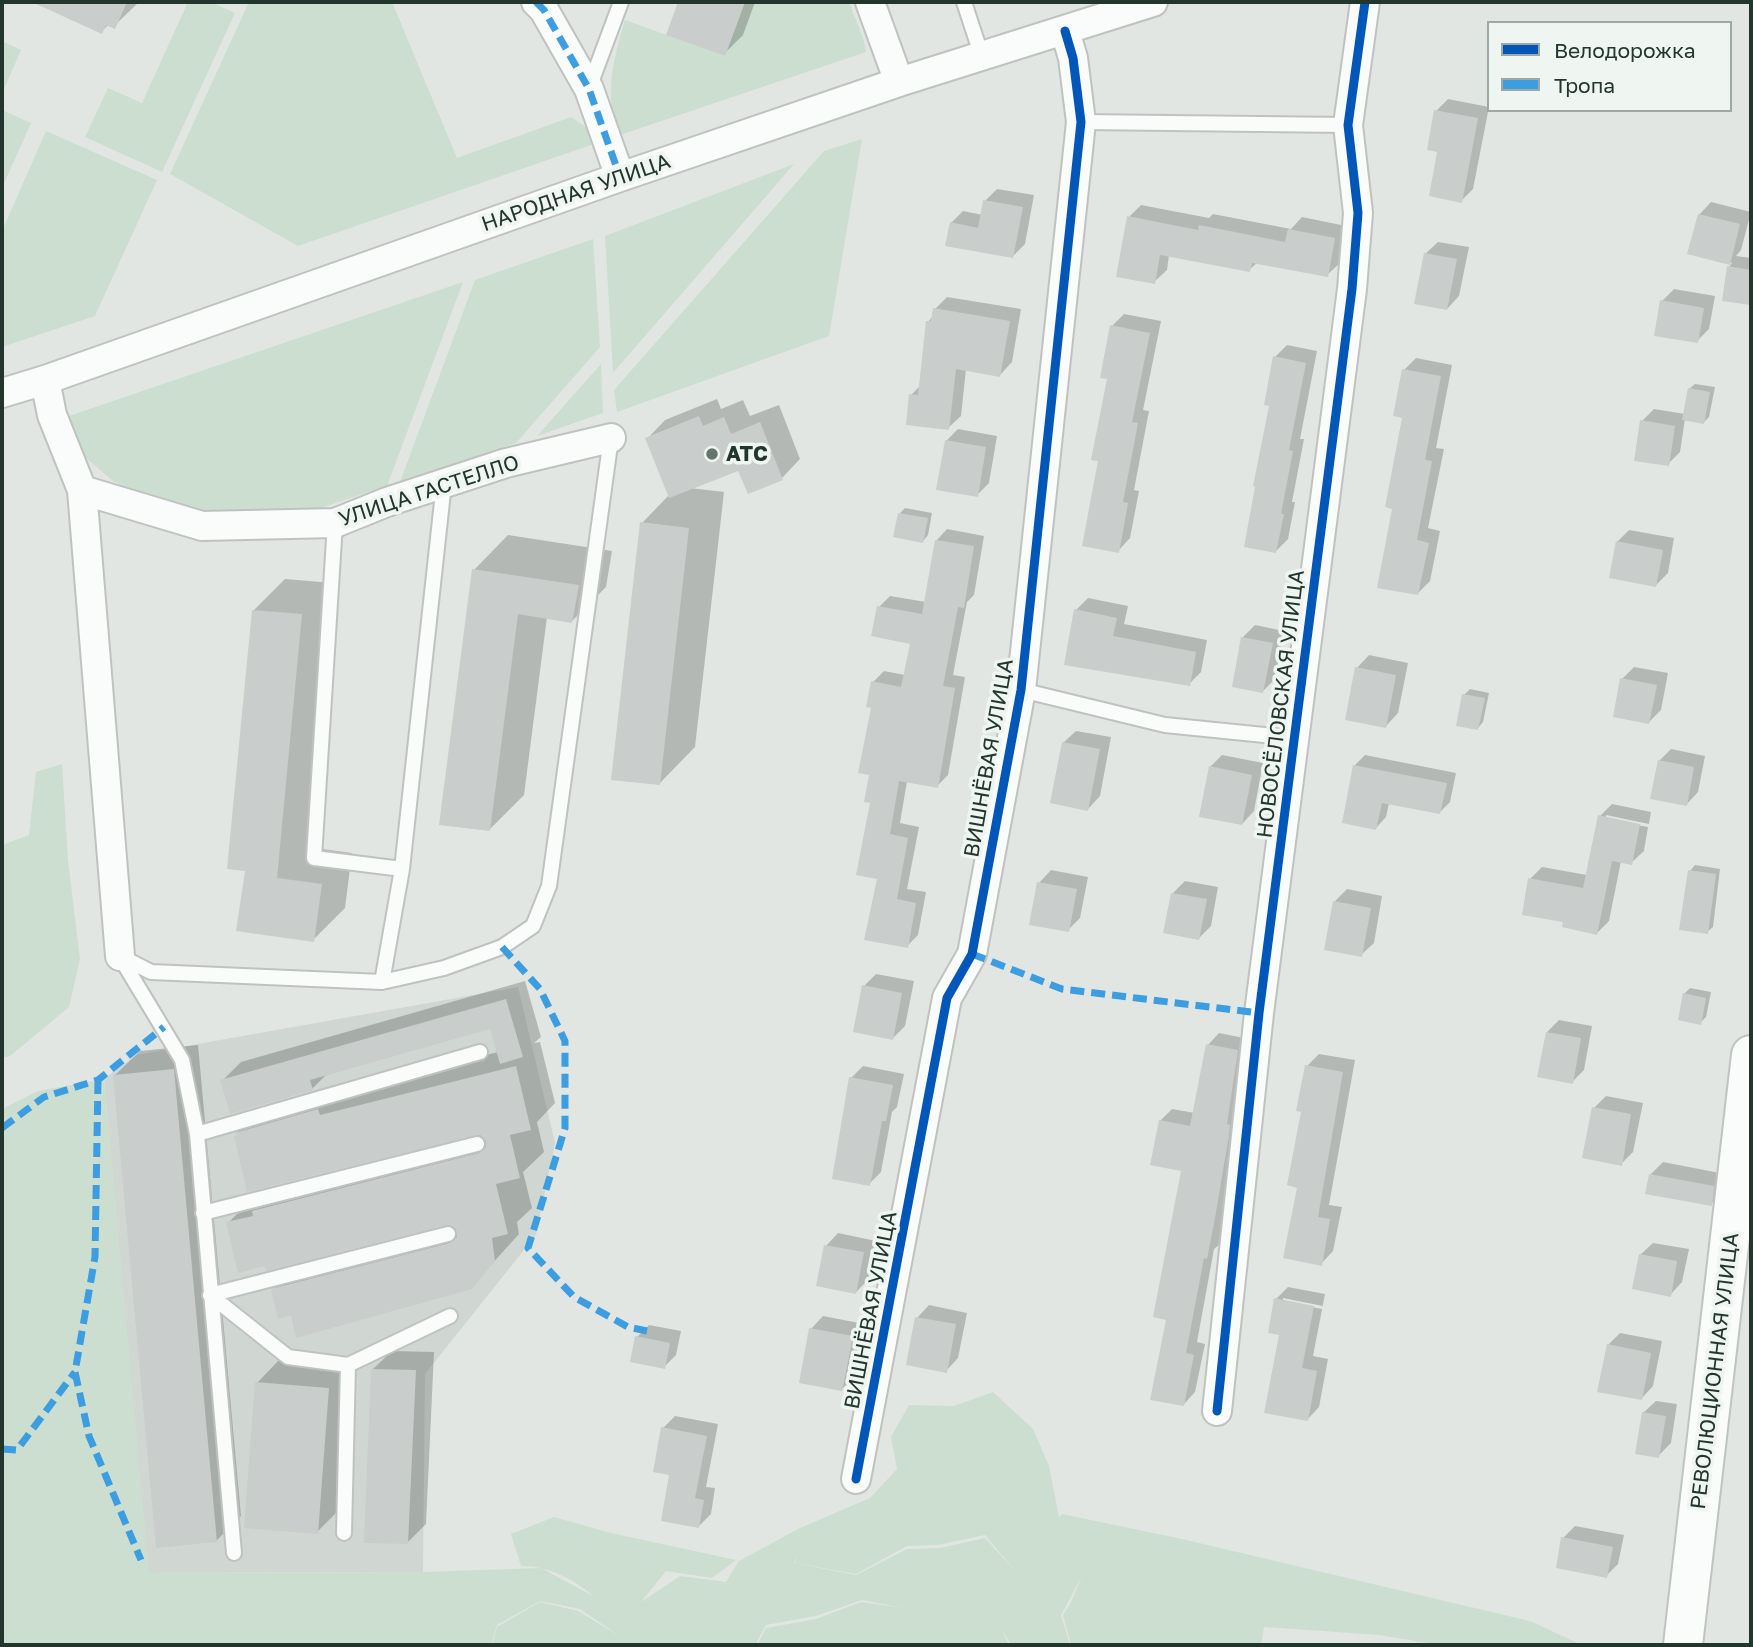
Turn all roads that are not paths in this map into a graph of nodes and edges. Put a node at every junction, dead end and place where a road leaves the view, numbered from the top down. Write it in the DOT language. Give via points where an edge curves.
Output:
graph roads {
  1 [pos="536,2"];
  2 [pos="621,2"];
  3 [pos="870,2"];
  4 [pos="964,2"];
  5 [pos="1153,2"];
  6 [pos="1365,2"];
  7 [pos="1065,31"];
  8 [pos="982,57"];
  9 [pos="899,82"];
  10 [pos="589,89"];
  11 [pos="1081,122"];
  12 [pos="1348,125"];
  13 [pos="620,177"];
  14 [pos="45,380"];
  15 [pos="2,393"];
  16 [pos="611,438"];
  17 [pos="444,483"];
  18 [pos="82,490"];
  19 [pos="335,523"];
  20 [pos="1021,690"];
  21 [pos="1294,738"];
  22 [pos="402,869"];
  23 [pos="120,956"];
  24 [pos="382,982"];
  25 [pos="480,1052"];
  26 [pos="1751,1055"];
  27 [pos="197,1134"];
  28 [pos="477,1144"];
  29 [pos="203,1213"];
  30 [pos="448,1234"];
  31 [pos="210,1295"];
  32 [pos="450,1316"];
  33 [pos="348,1365"];
  34 [pos="1217,1412"];
  35 [pos="856,1479"];
  36 [pos="344,1533"];
  37 [pos="234,1553"];
  38 [pos="1683,1645"];
  1 -- 10 [label="street"];
  2 -- 10 [label="lane"];
  3 -- 9 [label="street"];
  4 -- 8 [label="lane"];
  5 -- 7 [label="street, НАРОДНАЯ УЛИЦА"];
  6 -- 12 [label="street, НОВОСЁЛОВСКАЯ УЛИЦА"];
  7 -- 8 [label="street, НАРОДНАЯ УЛИЦА"];
  7 -- 11 [label="street, ВИШНЁВАЯ УЛИЦА"];
  8 -- 9 [label="street, НАРОДНАЯ УЛИЦА"];
  9 -- 13 [label="street, НАРОДНАЯ УЛИЦА"];
  10 -- 13 [label="street"];
  11 -- 12 [label="lane"];
  11 -- 20 [label="street, ВИШНЁВАЯ УЛИЦА"];
  12 -- 21 [label="street, НОВОСЁЛОВСКАЯ УЛИЦА" via="1358,214 1352,289"];
  13 -- 14 [label="street, НАРОДНАЯ УЛИЦА"];
  14 -- 15 [label="street, НАРОДНАЯ УЛИЦА"];
  14 -- 18 [label="street" via="52,415"];
  16 -- 17 [label="street, УЛИЦА ГАСТЕЛЛО"];
  16 -- 24 [label="lane" via="549,886 533,926 502,947 444,968"];
  17 -- 19 [label="street, УЛИЦА ГАСТЕЛЛО"];
  17 -- 22 [label="lane"];
  18 -- 19 [label="street, УЛИЦА ГАСТЕЛЛО" via="202,526"];
  18 -- 23 [label="street"];
  19 -- 22 [label="lane" via="314,858"];
  20 -- 21 [label="lane" via="1165,725"];
  20 -- 35 [label="street, ВИШНЁВАЯ УЛИЦА" via="972,954 947,998"];
  21 -- 34 [label="street, НОВОСЁЛОВСКАЯ УЛИЦА" via="1257,1027"];
  22 -- 24 [label="lane"];
  23 -- 24 [label="lane" via="151,972"];
  23 -- 27 [label="lane" via="182,1060"];
  25 -- 27 [label="lane"];
  26 -- 38 [label="street, РЕВОЛЮЦИОННАЯ УЛИЦА"];
  27 -- 29 [label="lane"];
  28 -- 29 [label="lane"];
  29 -- 31 [label="lane"];
  30 -- 31 [label="lane"];
  31 -- 33 [label="lane" via="288,1357"];
  31 -- 37 [label="lane"];
  32 -- 33 [label="lane"];
  33 -- 36 [label="lane"];
}
